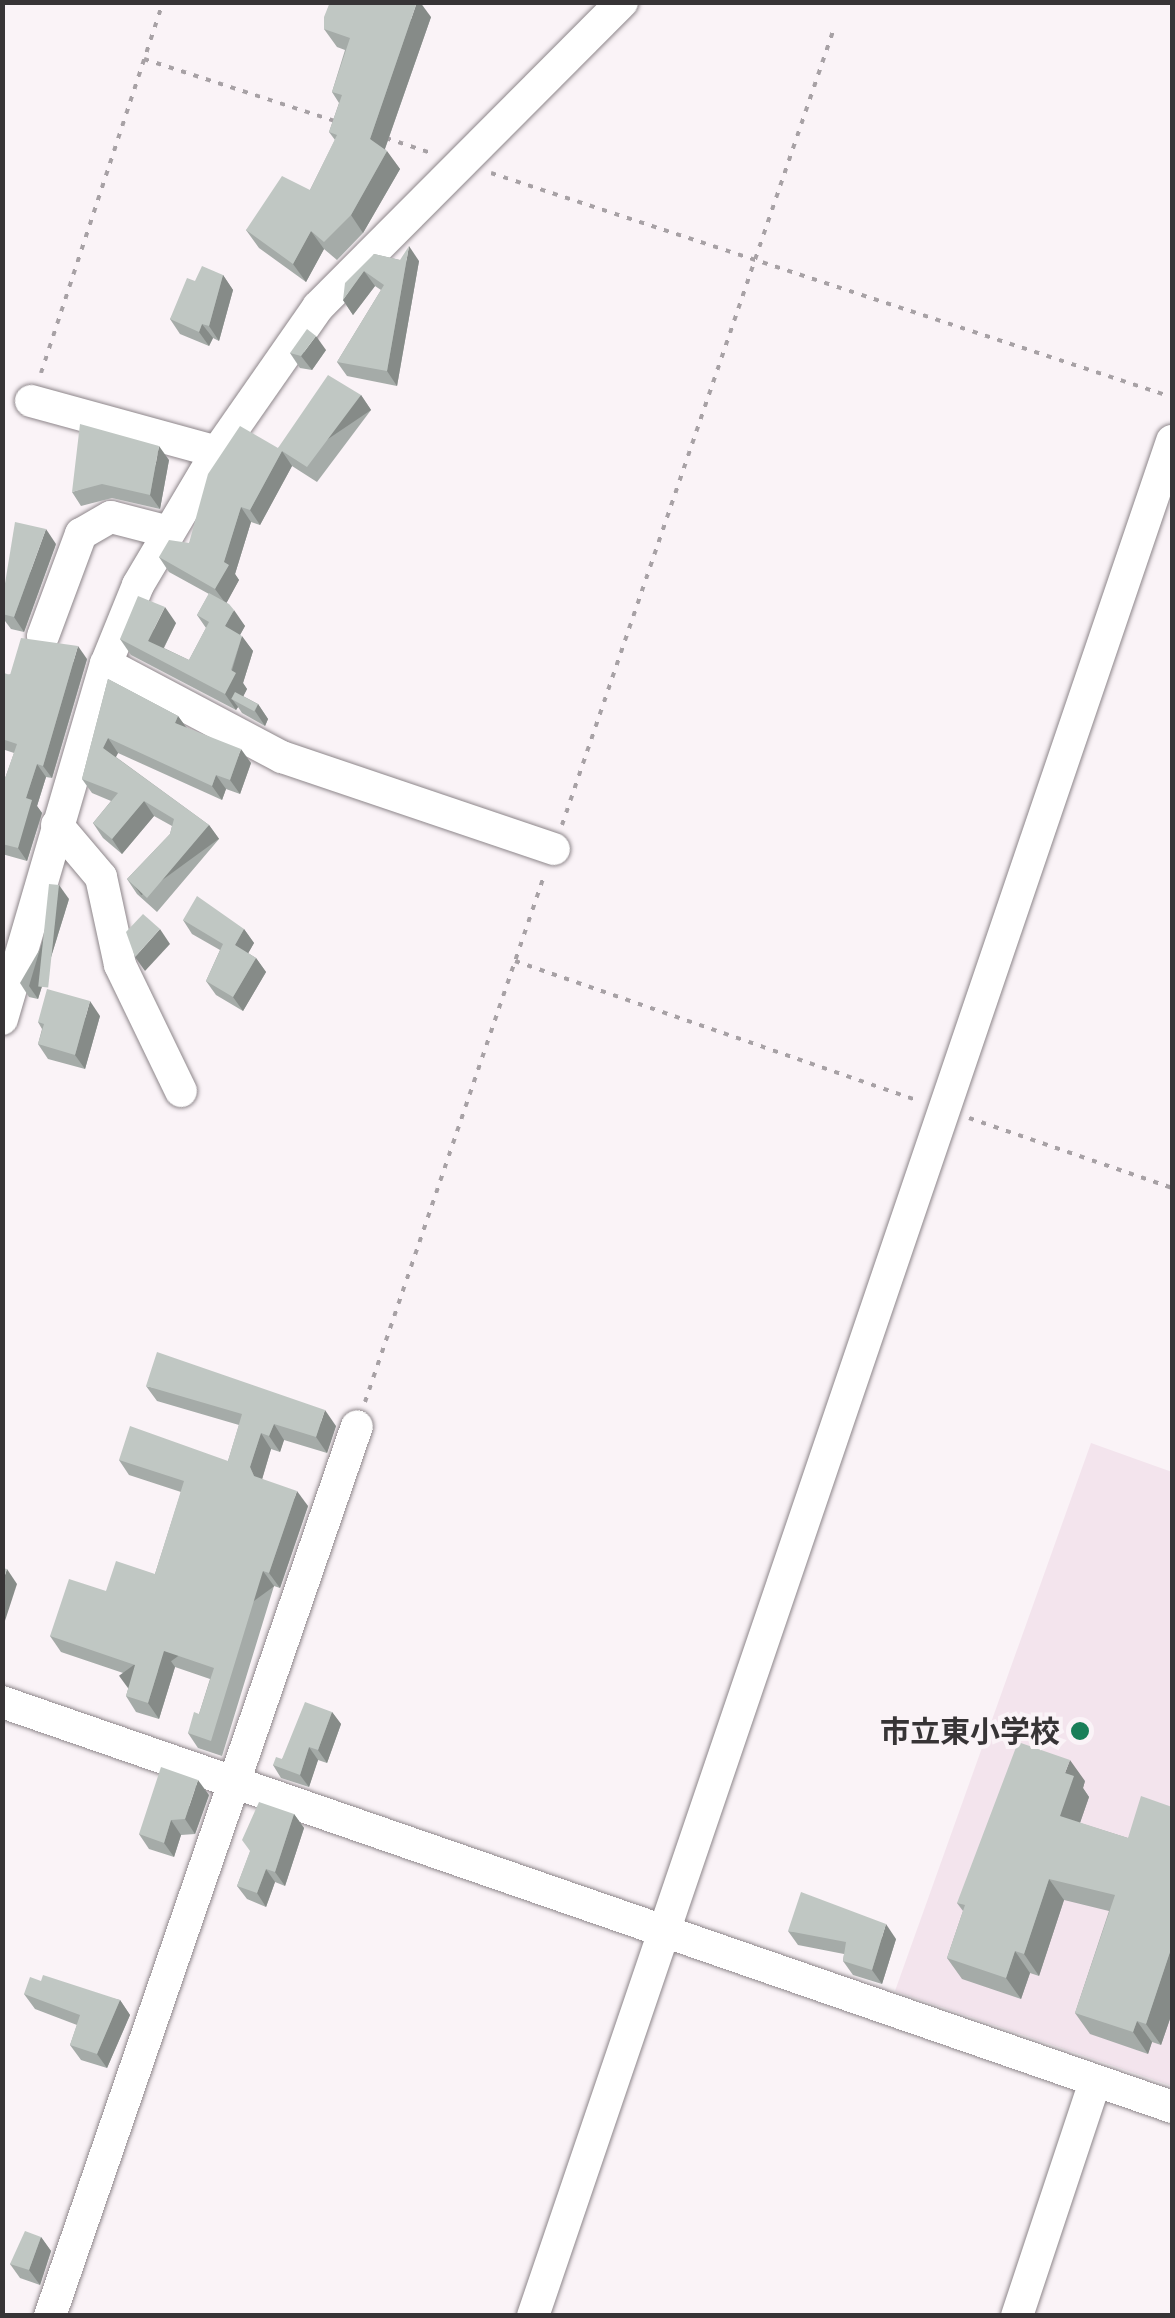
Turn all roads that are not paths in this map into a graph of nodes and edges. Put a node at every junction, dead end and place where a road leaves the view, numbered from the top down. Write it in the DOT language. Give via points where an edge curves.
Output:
graph roads {
  1 [pos="622,2"];
  2 [pos="32,400"];
  3 [pos="1172,440"];
  4 [pos="217,452"];
  5 [pos="169,532"];
  6 [pos="44,636"];
  7 [pos="106,664"];
  8 [pos="57,825"];
  9 [pos="554,849"];
  10 [pos="2,1019"];
  11 [pos="180,1091"];
  12 [pos="357,1426"];
  13 [pos="2,1702"];
  14 [pos="236,1782"];
  15 [pos="666,1928"];
  16 [pos="1095,2081"];
  17 [pos="1172,2107"];
  18 [pos="50,2316"];
  19 [pos="533,2316"];
  20 [pos="1017,2316"];
  1 -- 4 [label="street" via="318,307"];
  2 -- 4 [label="street"];
  3 -- 15 [label="street"];
  4 -- 5 [label="street"];
  5 -- 6 [label="street" via="111,518 81,534"];
  5 -- 7 [label="street" via="138,584"];
  7 -- 8 [label="street"];
  7 -- 9 [label="street" via="282,758"];
  8 -- 10 [label="street"];
  8 -- 11 [label="street" via="102,877 120,964"];
  12 -- 14 [label="street"];
  13 -- 14 [label="street"];
  14 -- 15 [label="street"];
  14 -- 18 [label="street"];
  15 -- 16 [label="street"];
  15 -- 19 [label="street"];
  16 -- 17 [label="street"];
  16 -- 20 [label="street"];
}
